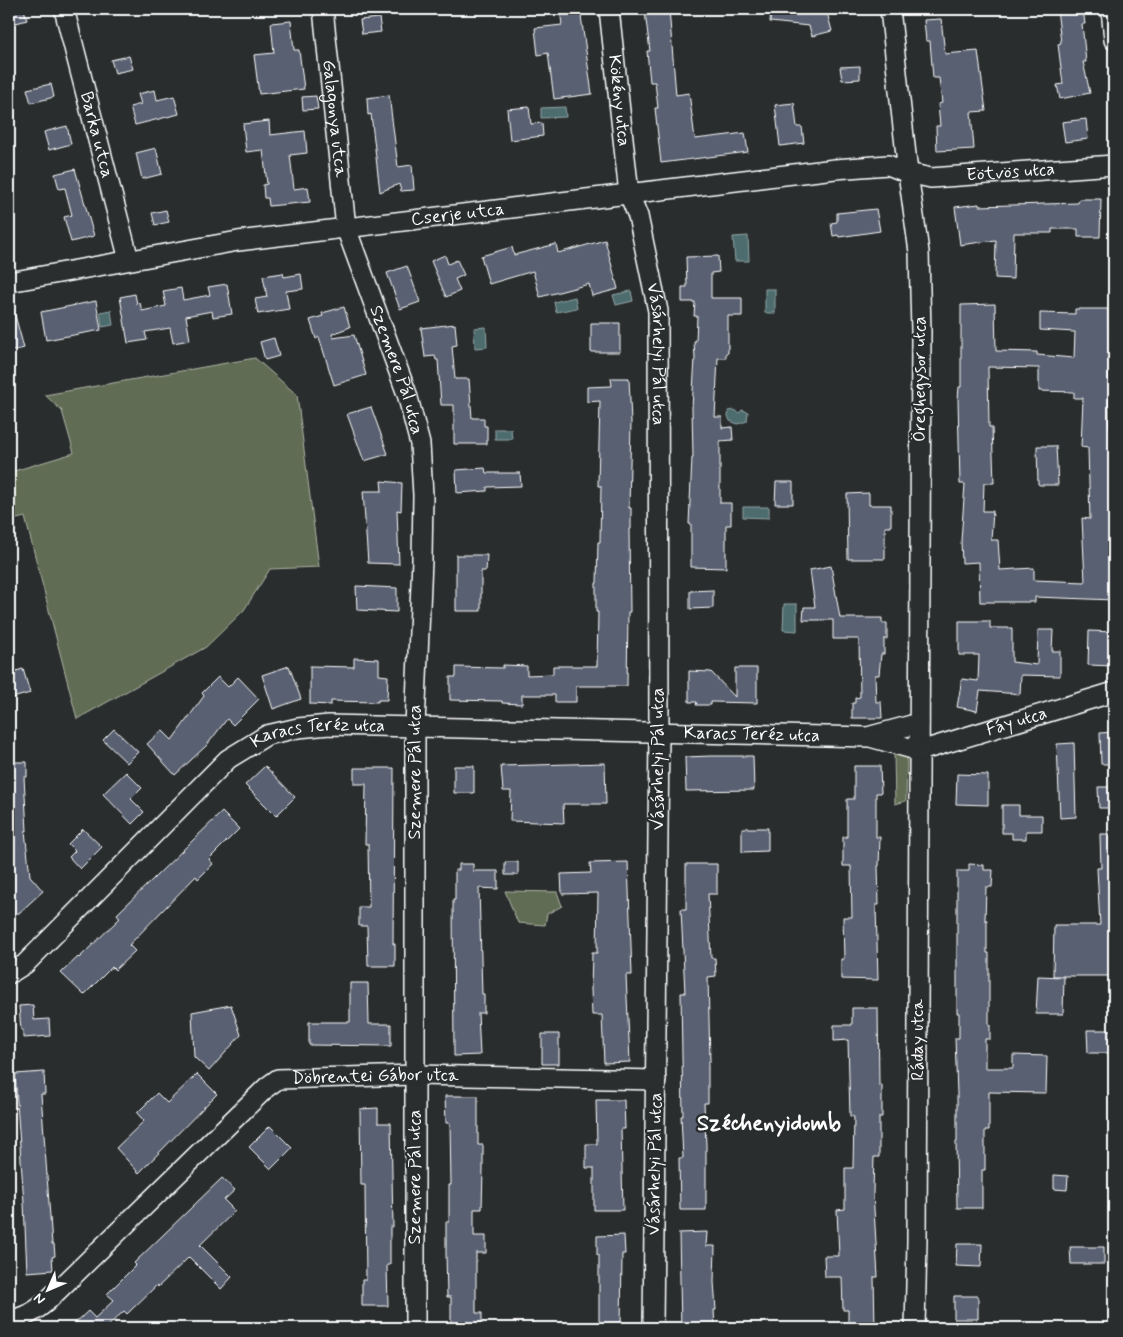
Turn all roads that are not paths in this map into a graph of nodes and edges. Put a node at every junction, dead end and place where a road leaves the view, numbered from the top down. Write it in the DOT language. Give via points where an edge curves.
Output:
graph roads {
  1 [pos="64,9"];
  2 [pos="323,9"];
  3 [pos="609,9"];
  4 [pos="890,9"];
  5 [pos="1111,9"];
  6 [pos="1114,40"];
  7 [pos="1114,165"];
  8 [pos="908,173"];
  9 [pos="629,194"];
  10 [pos="346,228"];
  11 [pos="129,260"];
  12 [pos="9,282"];
  13 [pos="1114,692"];
  14 [pos="919,723"];
  15 [pos="414,726"];
  16 [pos="659,733"];
  17 [pos="870,737"];
  18 [pos="920,751"];
  19 [pos="9,974"];
  20 [pos="415,1075"];
  21 [pos="656,1080"];
  22 [pos="9,1320"];
  23 [pos="415,1328"];
  24 [pos="653,1328"];
  25 [pos="915,1328"];
  1 -- 11 [label="street, Barka utca"];
  2 -- 10 [label="street, Galagonya utca"];
  3 -- 9 [label="street, Kökény utca"];
  4 -- 8 [label="street, Öreghegysor utca"];
  5 -- 6 [label="street"];
  7 -- 8 [label="street, Eötvös utca" via="931,178"];
  8 -- 9 [label="street, Cserje utca" via="888,165"];
  8 -- 14 [label="street, Öreghegysor utca" via="919,252 922,331"];
  9 -- 10 [label="street, Cserje utca"];
  9 -- 16 [label="street, Vásárhelyi Pál utca" via="638,216 658,311"];
  10 -- 11 [label="street, Cserje utca" via="238,241"];
  10 -- 15 [label="street, Szemere Pál utca" via="407,394 420,444 422,560"];
  11 -- 12 [label="street, Cserje utca"];
  13 -- 18 [label="street, Fáy utca"];
  14 -- 17 [label="street, Karacs Teréz utca"];
  14 -- 18 [label="street, Öreghegysor utca"];
  15 -- 16 [label="street, Karacs Teréz utca"];
  15 -- 19 [label="street, Karacs Teréz utca" via="298,728 267,735 244,748 228,759 25,964"];
  15 -- 20 [label="street, Szemere Pál utca"];
  16 -- 17 [label="street, Karacs Teréz utca"];
  16 -- 21 [label="street, Vásárhelyi Pál utca"];
  17 -- 18 [label="street, Karacs Teréz utca"];
  18 -- 25 [label="street, Ráday utca"];
  20 -- 21 [label="street, Döbrentei Gábor utca"];
  20 -- 22 [label="street, Döbrentei Gábor utca" via="278,1079 46,1303 33,1313"];
  20 -- 23 [label="street, Szemere Pál utca"];
  21 -- 24 [label="street, Vásárhelyi Pál utca"];
}
